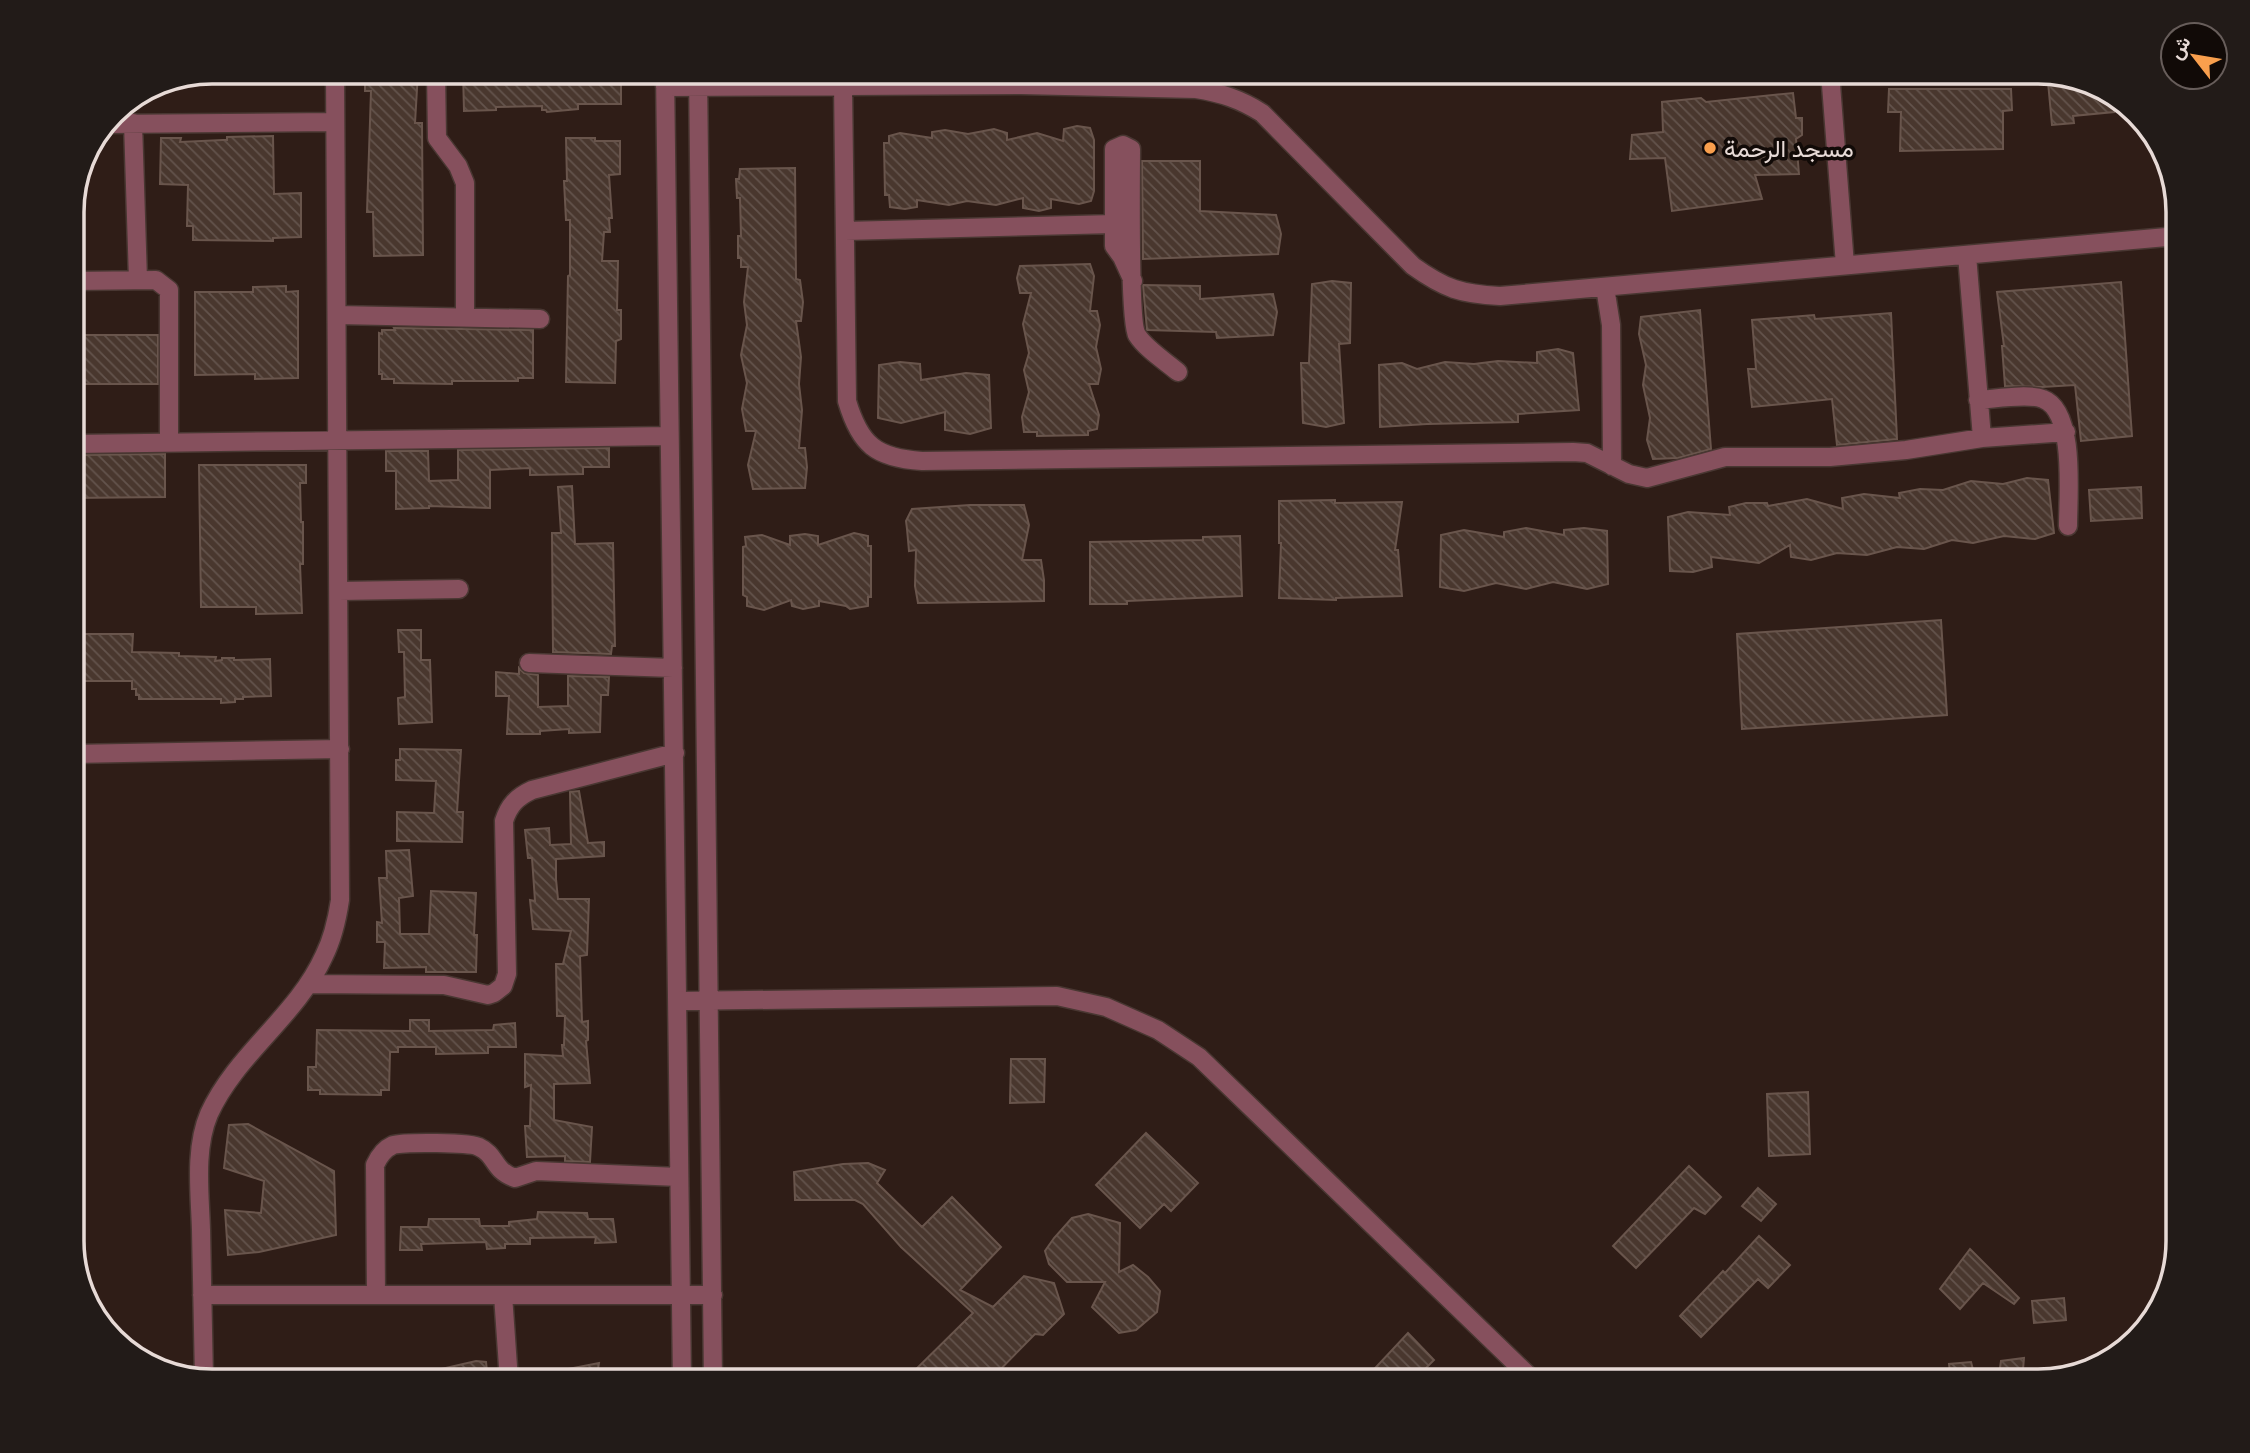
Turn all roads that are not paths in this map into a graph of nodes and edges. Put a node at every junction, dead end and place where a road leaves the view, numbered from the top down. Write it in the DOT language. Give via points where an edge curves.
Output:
graph roads {
  1 [pos="335,84"];
  2 [pos="436,84"];
  3 [pos="665,84"];
  4 [pos="699,84"];
  5 [pos="819,84"];
  6 [pos="868,84"];
  7 [pos="1116,84"];
  8 [pos="1831,84"];
  9 [pos="843,85"];
  10 [pos="335,121"];
  11 [pos="121,123"];
  12 [pos="133,123"];
  13 [pos="1132,204"];
  14 [pos="1113,205"];
  15 [pos="1114,224"];
  16 [pos="845,231"];
  17 [pos="2166,237"];
  18 [pos="1966,255"];
  19 [pos="1845,265"];
  20 [pos="138,280"];
  21 [pos="84,281"];
  22 [pos="1133,281"];
  23 [pos="1605,286"];
  24 [pos="337,315"];
  25 [pos="465,318"];
  26 [pos="540,319"];
  27 [pos="1178,372"];
  28 [pos="1978,400"];
  29 [pos="2066,432"];
  30 [pos="669,436"];
  31 [pos="1982,438"];
  32 [pos="338,440"];
  33 [pos="169,443"];
  34 [pos="84,444"];
  35 [pos="1612,467"];
  36 [pos="2068,526"];
  37 [pos="459,589"];
  38 [pos="339,591"];
  39 [pos="529,663"];
  40 [pos="673,668"];
  41 [pos="340,749"];
  42 [pos="675,753"];
  43 [pos="84,754"];
  44 [pos="308,984"];
  45 [pos="709,1000"];
  46 [pos="677,1001"];
  47 [pos="679,1177"];
  48 [pos="202,1295"];
  49 [pos="376,1295"];
  50 [pos="503,1295"];
  51 [pos="681,1295"];
  52 [pos="713,1295"];
  53 [pos="204,1368"];
  54 [pos="508,1369"];
  55 [pos="682,1369"];
  56 [pos="713,1369"];
  57 [pos="1522,1369"];
  1 -- 10 [label="street"];
  2 -- 25 [label="street" via="437,138 466,183"];
  3 -- 30 [label="street"];
  4 -- 45 [label="street"];
  5 -- 9 [label="street"];
  6 -- 9 [label="street"];
  7 -- 23 [label="street" via="1220,92 1242,100 1262,113 1413,266 1438,284 1469,294 1500,296"];
  8 -- 19 [label="street"];
  9 -- 16 [label="street"];
  10 -- 12 [label="street"];
  10 -- 24 [label="street"];
  11 -- 12 [label="street"];
  12 -- 20 [label="street"];
  13 -- 14 [label="street"];
  13 -- 14 [label="street" via="1131,149 1123,145 1114,149"];
  13 -- 22 [label="street"];
  14 -- 15 [label="street"];
  15 -- 16 [label="street"];
  15 -- 22 [label="street" via="1114,246"];
  16 -- 35 [label="street" via="846,401 854,426 871,447 895,459 1573,452 1601,458"];
  17 -- 18 [label="street"];
  18 -- 19 [label="street"];
  18 -- 28 [label="street"];
  19 -- 23 [label="street"];
  20 -- 21 [label="street"];
  20 -- 33 [label="street" via="156,280 169,290"];
  22 -- 27 [label="street" via="1136,333"];
  23 -- 35 [label="street" via="1611,325"];
  24 -- 25 [label="street"];
  24 -- 32 [label="street"];
  25 -- 26 [label="street"];
  28 -- 29 [label="street" via="2045,399 2058,412"];
  28 -- 31 [label="street"];
  29 -- 31 [label="street"];
  29 -- 36 [label="street"];
  30 -- 32 [label="street"];
  30 -- 40 [label="street"];
  31 -- 35 [label="street" via="1830,457 1725,457 1647,478"];
  32 -- 33 [label="street"];
  32 -- 38 [label="street"];
  33 -- 34 [label="street"];
  37 -- 38 [label="street"];
  38 -- 41 [label="street"];
  39 -- 40 [label="street"];
  40 -- 42 [label="street"];
  41 -- 43 [label="street"];
  41 -- 44 [label="street" via="340,900 324,958"];
  42 -- 44 [label="street" via="532,790 513,801 504,821 507,974 499,990 488,995 444,985"];
  42 -- 46 [label="street"];
  44 -- 48 [label="street" via="222,1088 208,1117 200,1182"];
  45 -- 46 [label="street"];
  45 -- 52 [label="street"];
  45 -- 57 [label="street" via="1057,996 1106,1007 1158,1030 1199,1057"];
  46 -- 47 [label="street"];
  47 -- 49 [label="street" via="536,1171 514,1178 471,1143 397,1144 383,1152 376,1165"];
  47 -- 51 [label="street"];
  48 -- 49 [label="street"];
  48 -- 53 [label="street"];
  49 -- 50 [label="street"];
  50 -- 51 [label="street"];
  50 -- 54 [label="street"];
  51 -- 52 [label="street"];
  51 -- 55 [label="street"];
  52 -- 56 [label="street"];
}
